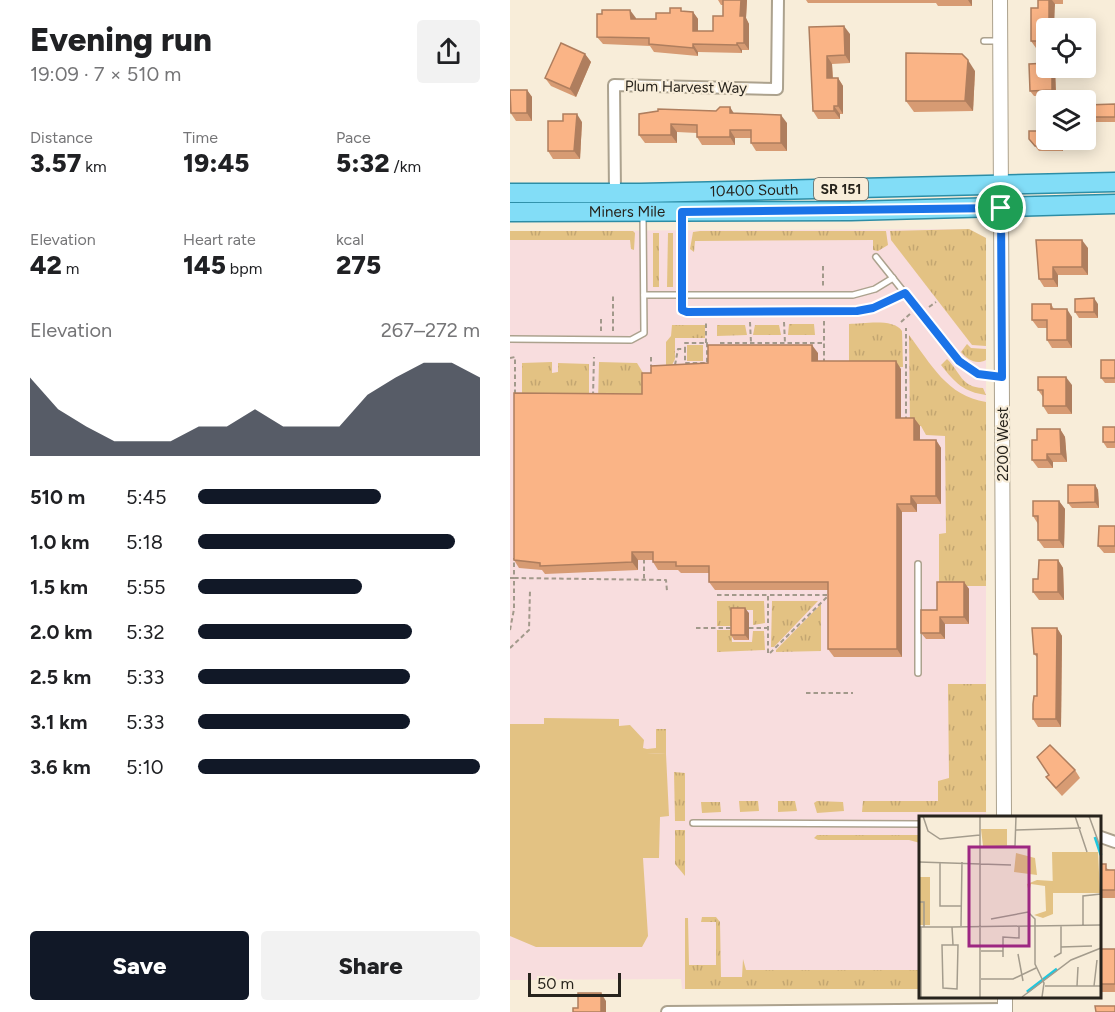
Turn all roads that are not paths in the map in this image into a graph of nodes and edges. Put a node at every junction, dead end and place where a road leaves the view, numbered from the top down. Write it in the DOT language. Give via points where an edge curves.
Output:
graph roads {
  1 [pos="778,0"];
  2 [pos="1000,0"];
  3 [pos="984,41"];
  4 [pos="1000,41"];
  5 [pos="1115,182"];
  6 [pos="1001,184"];
  7 [pos="681,192"];
  8 [pos="510,193"];
  9 [pos="615,193"];
  10 [pos="1115,204"];
  11 [pos="1001,208"];
  12 [pos="510,212"];
  13 [pos="682,212"];
  14 [pos="643,213"];
  15 [pos="876,258"];
  16 [pos="893,278"];
  17 [pos="905,293"];
  18 [pos="644,295"];
  19 [pos="682,295"];
  20 [pos="510,339"];
  21 [pos="1002,377"];
  22 [pos="918,564"];
  23 [pos="918,673"];
  24 [pos="1004,816"];
  25 [pos="693,823"];
  26 [pos="919,824"];
  27 [pos="1100,837"];
  28 [pos="1115,842"];
  29 [pos="1005,1006"];
  30 [pos="667,1012"];
  1 -- 9 [label="street, Plum Harvest Way" via="777,88 614,86"];
  2 -- 4 [label="street, 2200 West"];
  3 -- 4 [label="lane"];
  4 -- 6 [label="street, 2200 West"];
  5 -- 6 [label="main road, 10400 South / SR 151"];
  6 -- 7 [label="main road, 10400 South / SR 151" via="885,182"];
  6 -- 11 [label="street, 2200 West"];
  7 -- 9 [label="main road, Miners Mile / SR 151"];
  8 -- 9 [label="main road, Miners Mile / SR 151"];
  10 -- 11 [label="main road, SR 151"];
  11 -- 13 [label="main road, Miners Mile / SR 151"];
  11 -- 21 [label="street, 2200 West"];
  12 -- 14 [label="main road, Miners Mile / SR 151"];
  13 -- 14 [label="main road, Miners Mile / SR 151"];
  13 -- 19 [label="lane"];
  14 -- 18 [label="lane"];
  15 -- 16 [label="lane"];
  16 -- 17 [label="lane"];
  16 -- 19 [label="lane" via="875,289 853,295"];
  17 -- 19 [label="lane" via="873,308 812,312 687,312 682,310"];
  17 -- 21 [label="lane" via="959,361 978,374"];
  18 -- 19 [label="lane"];
  18 -- 20 [label="lane" via="644,333 631,340"];
  21 -- 24 [label="street, 2200 West"];
  22 -- 23 [label="lane"];
  25 -- 26 [label="lane"];
  27 -- 28 [label="street"];
  29 -- 30 [label="street"];
}
